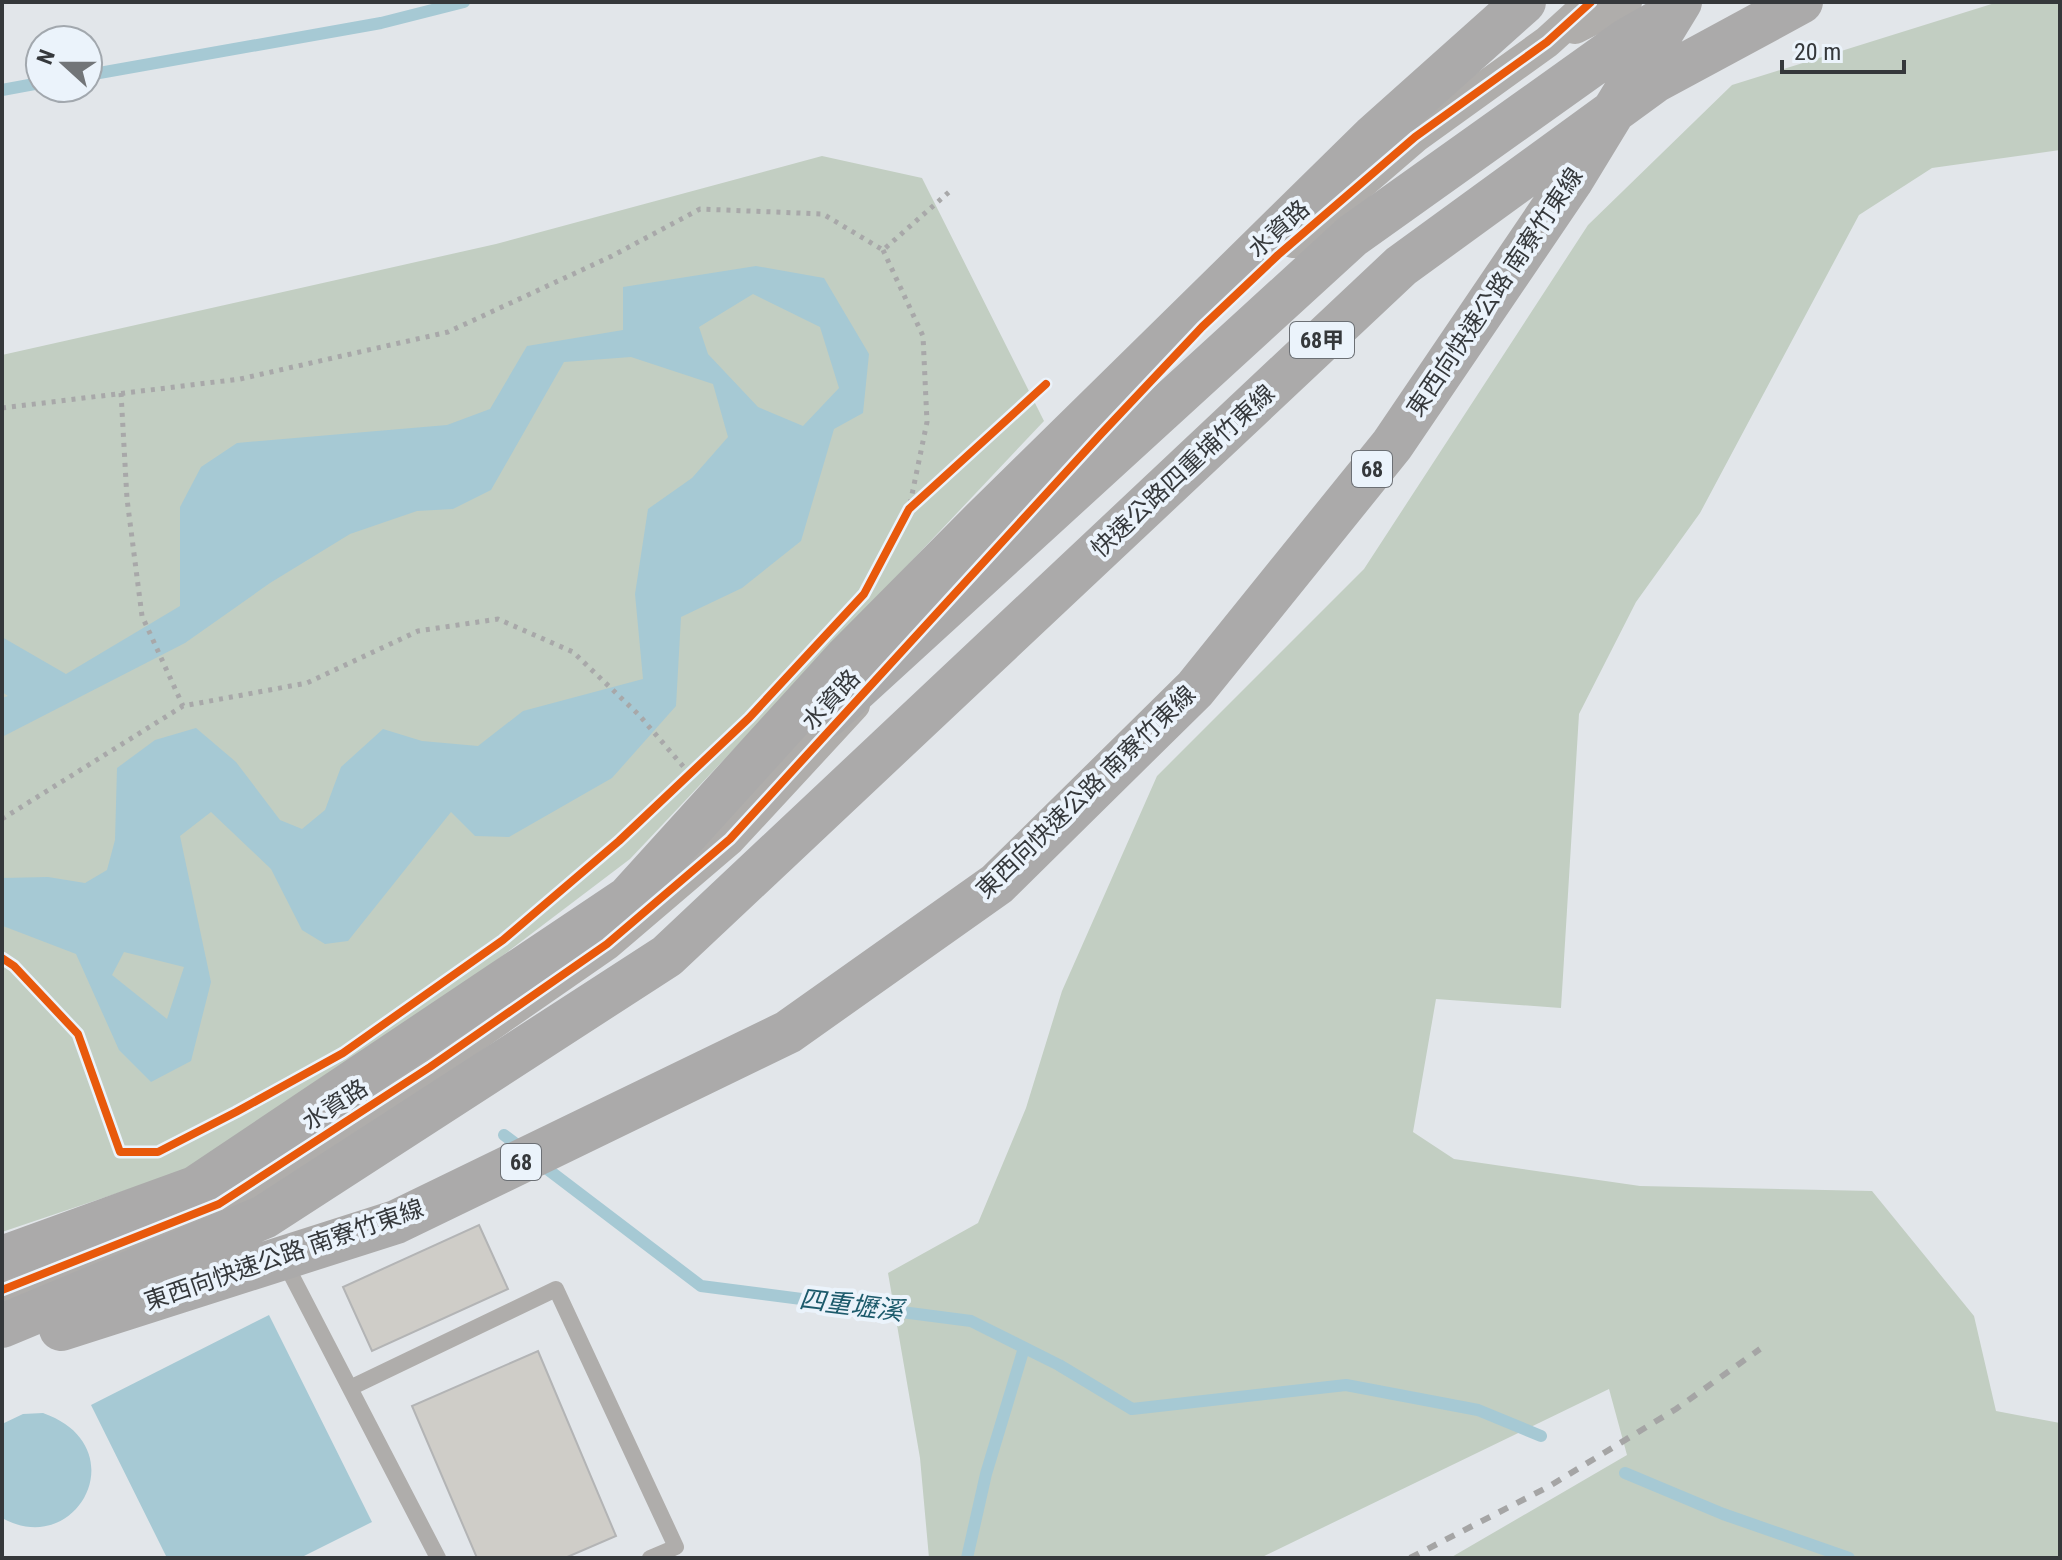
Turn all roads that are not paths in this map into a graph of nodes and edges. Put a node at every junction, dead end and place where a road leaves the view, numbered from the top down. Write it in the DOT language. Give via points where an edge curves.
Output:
graph roads {
  1 [pos="1524,2"];
  2 [pos="1591,2"];
  3 [pos="1626,2"];
  4 [pos="1680,2"];
  5 [pos="1694,2"];
  6 [pos="1801,2"];
  7 [pos="1547,42"];
  8 [pos="628,898"];
  9 [pos="251,1197"];
  10 [pos="2,1258"];
  11 [pos="2,1290"];
  12 [pos="2,1326"];
  13 [pos="2,1348"];
  14 [pos="350,1388"];
  15 [pos="438,1558"];
  16 [pos="650,1558"];
  1 -- 8 [label="highway" via="1373,137 961,542 846,658"];
  2 -- 7 [label="street, 水資路"];
  3 -- 7 [label="street, 水資路"];
  4 -- 13 [label="highway, 東西向快速公路 南寮竹東線 / 68" via="1571,181 1392,445 1195,689 997,884 788,1032 396,1222"];
  5 -- 8 [label="highway, 68甲" via="1627,40 1352,236"];
  6 -- 12 [label="highway, 快速公路四重埔竹東線 / 68甲" via="1655,81 1401,266 667,956 264,1217"];
  7 -- 9 [label="street, 水資路" via="1415,137 1202,327 730,839 607,944"];
  8 -- 10 [label="highway" via="195,1188"];
  9 -- 11 [label="street, 水資路" via="219,1204"];
  9 -- 14 [label="lane"];
  14 -- 15 [label="lane"];
  14 -- 16 [label="lane" via="556,1289 676,1547"];
}
